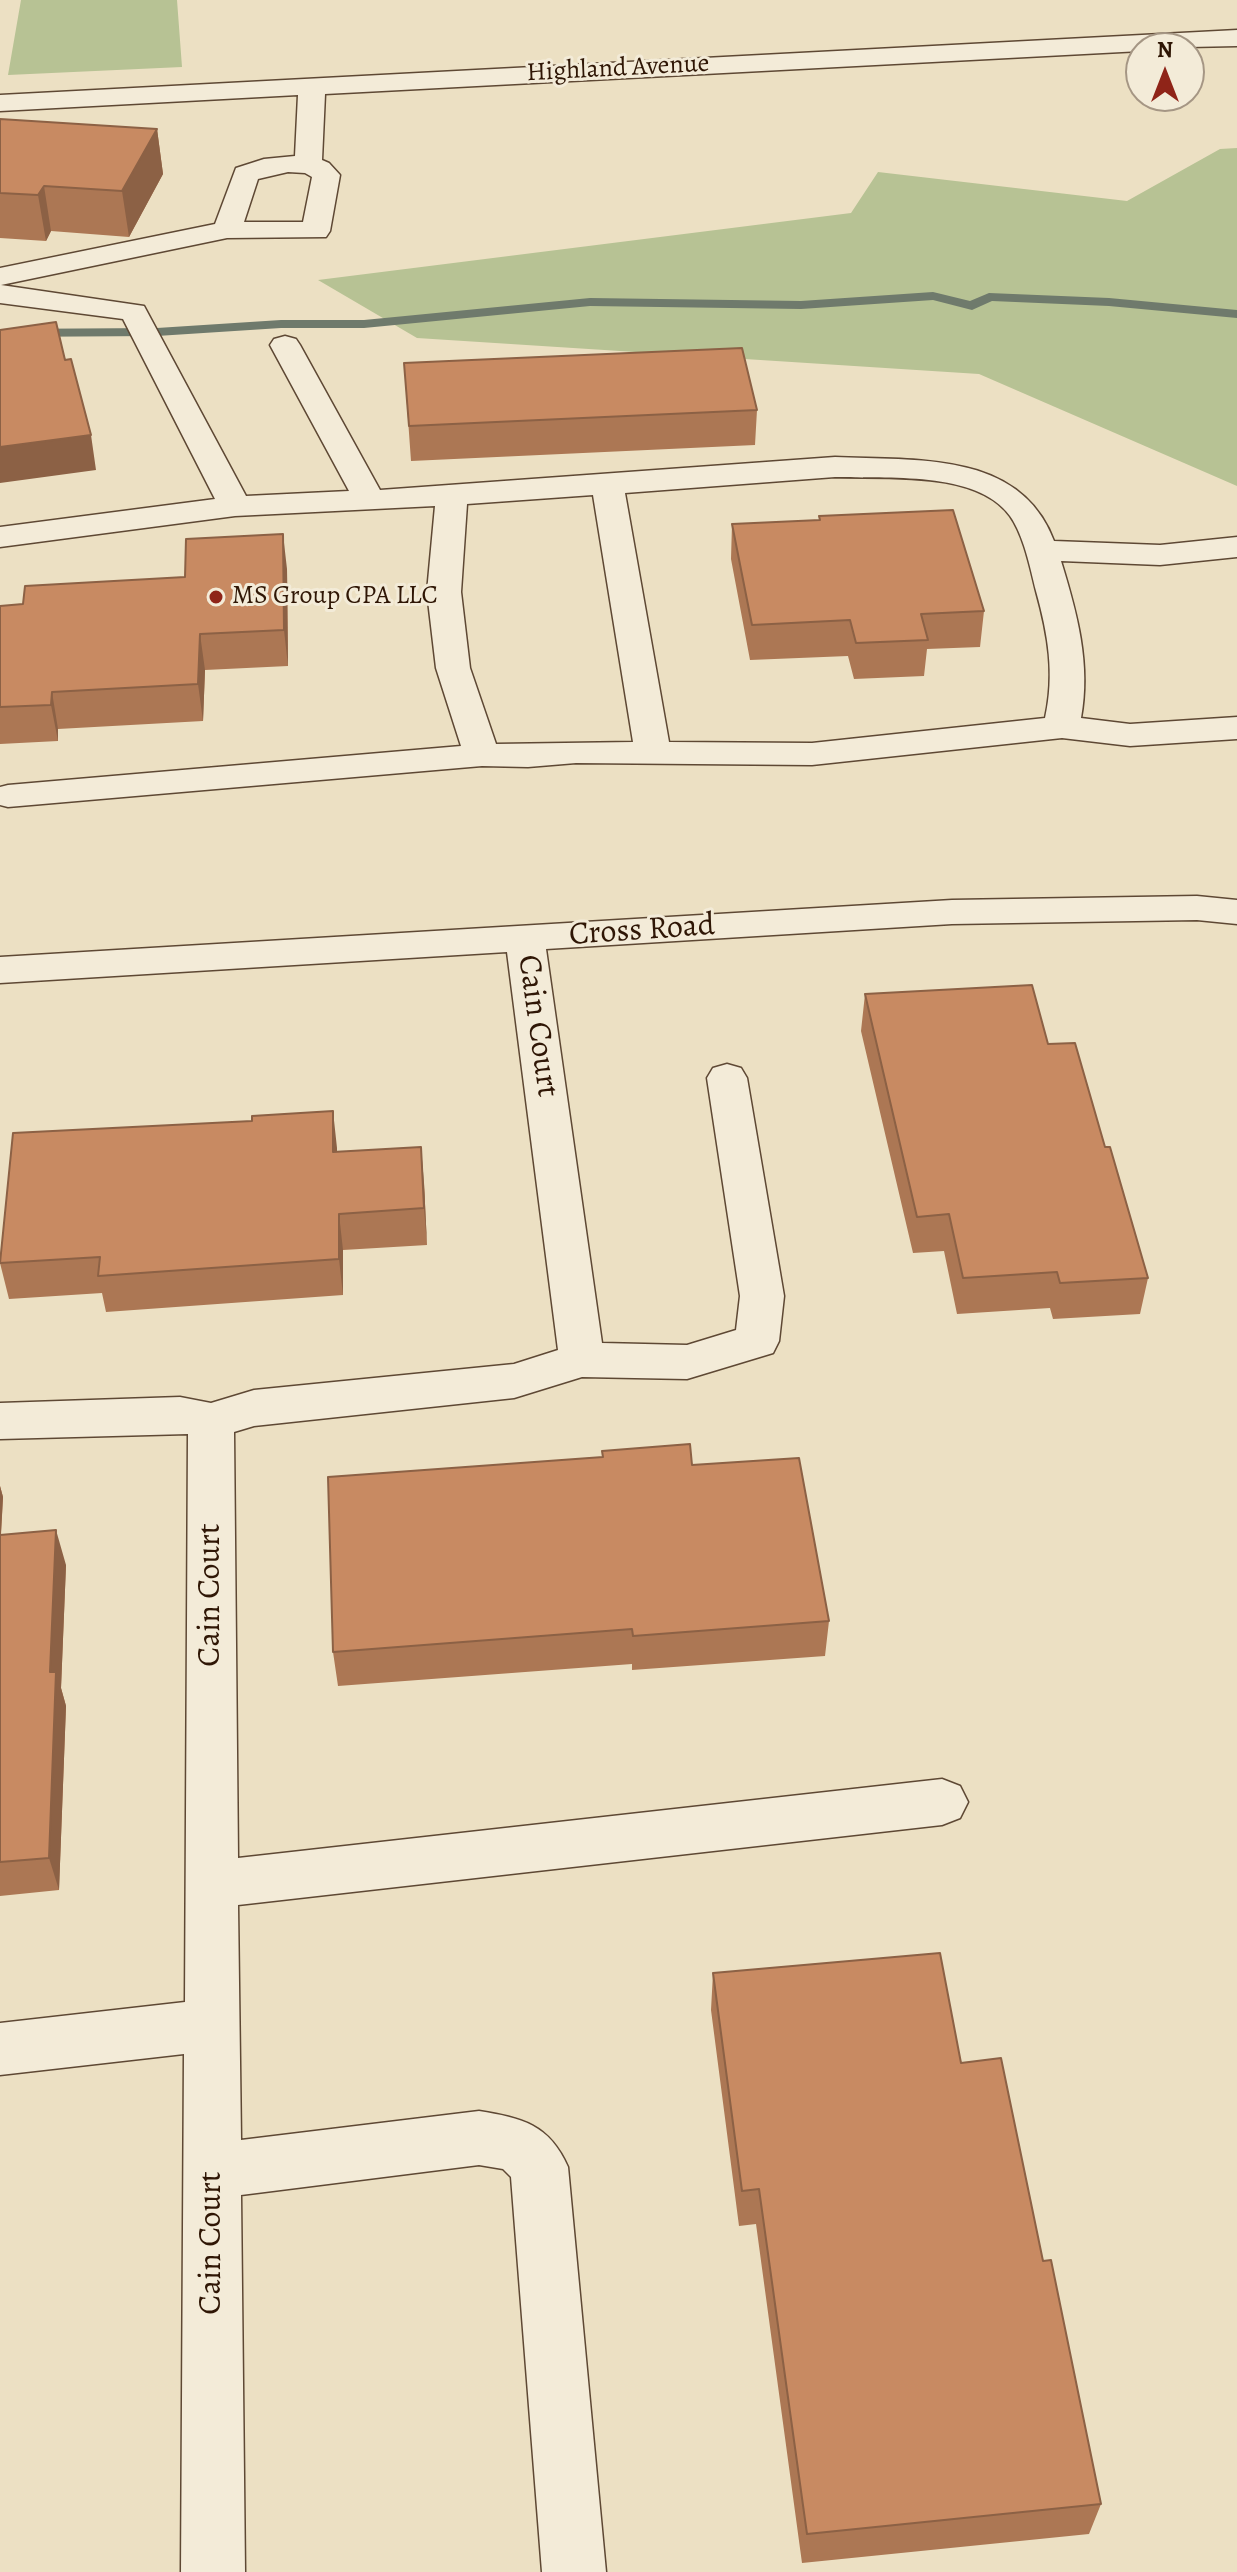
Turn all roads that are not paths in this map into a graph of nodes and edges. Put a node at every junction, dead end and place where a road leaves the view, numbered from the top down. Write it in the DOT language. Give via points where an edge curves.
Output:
graph roads {
  1 [pos="1237,38"];
  2 [pos="312,87"];
  3 [pos="0,103"];
  4 [pos="308,165"];
  5 [pos="227,230"];
  6 [pos="0,277"];
  7 [pos="0,294"];
  8 [pos="285,345"];
  9 [pos="607,484"];
  10 [pos="452,496"];
  11 [pos="369,499"];
  12 [pos="235,506"];
  13 [pos="0,537"];
  14 [pos="1237,547"];
  15 [pos="1042,550"];
  16 [pos="1062,727"];
  17 [pos="1237,728"];
  18 [pos="653,752"];
  19 [pos="482,755"];
  20 [pos="8,796"];
  21 [pos="1237,912"];
  22 [pos="525,939"];
  23 [pos="0,970"];
  24 [pos="727,1078"];
  25 [pos="582,1360"];
  26 [pos="0,1421"];
  27 [pos="211,1421"];
  28 [pos="942,1802"];
  29 [pos="211,1885"];
  30 [pos="211,2025"];
  31 [pos="0,2049"];
  32 [pos="212,2171"];
  33 [pos="213,2572"];
  34 [pos="574,2572"];
  1 -- 2 [label="street, Highland Avenue"];
  2 -- 3 [label="street, Highland Avenue"];
  2 -- 4 [label="street"];
  4 -- 5 [label="street" via="268,166 246,174"];
  4 -- 5 [label="street" via="326,175 316,231"];
  5 -- 6 [label="street"];
  7 -- 12 [label="street" via="134,312"];
  8 -- 11 [label="street"];
  9 -- 10 [label="street"];
  9 -- 15 [label="street" via="835,467 957,474 1000,490 1026,515"];
  9 -- 18 [label="street"];
  10 -- 11 [label="street"];
  10 -- 19 [label="street" via="444,592 453,668"];
  11 -- 12 [label="street"];
  12 -- 13 [label="street"];
  14 -- 15 [label="street" via="1160,555"];
  15 -- 16 [label="street" via="1064,641 1069,692"];
  16 -- 17 [label="street" via="1130,735"];
  16 -- 18 [label="street" via="812,754"];
  18 -- 19 [label="street"];
  19 -- 20 [label="street"];
  21 -- 22 [label="street, Cross Road" via="952,912"];
  22 -- 23 [label="street, Cross Road"];
  22 -- 25 [label="street, Cain Court"];
  24 -- 25 [label="street" via="762,1296 757,1341 687,1362"];
  25 -- 27 [label="street" via="514,1381 254,1408"];
  26 -- 27 [label="street" via="180,1415"];
  27 -- 29 [label="street, Cain Court"];
  28 -- 29 [label="street"];
  29 -- 30 [label="street, Cain Court"];
  30 -- 31 [label="street"];
  30 -- 32 [label="street, Cain Court"];
  32 -- 33 [label="street, Cain Court"];
  32 -- 34 [label="street" via="479,2138 528,2150 539,2167"];
}
